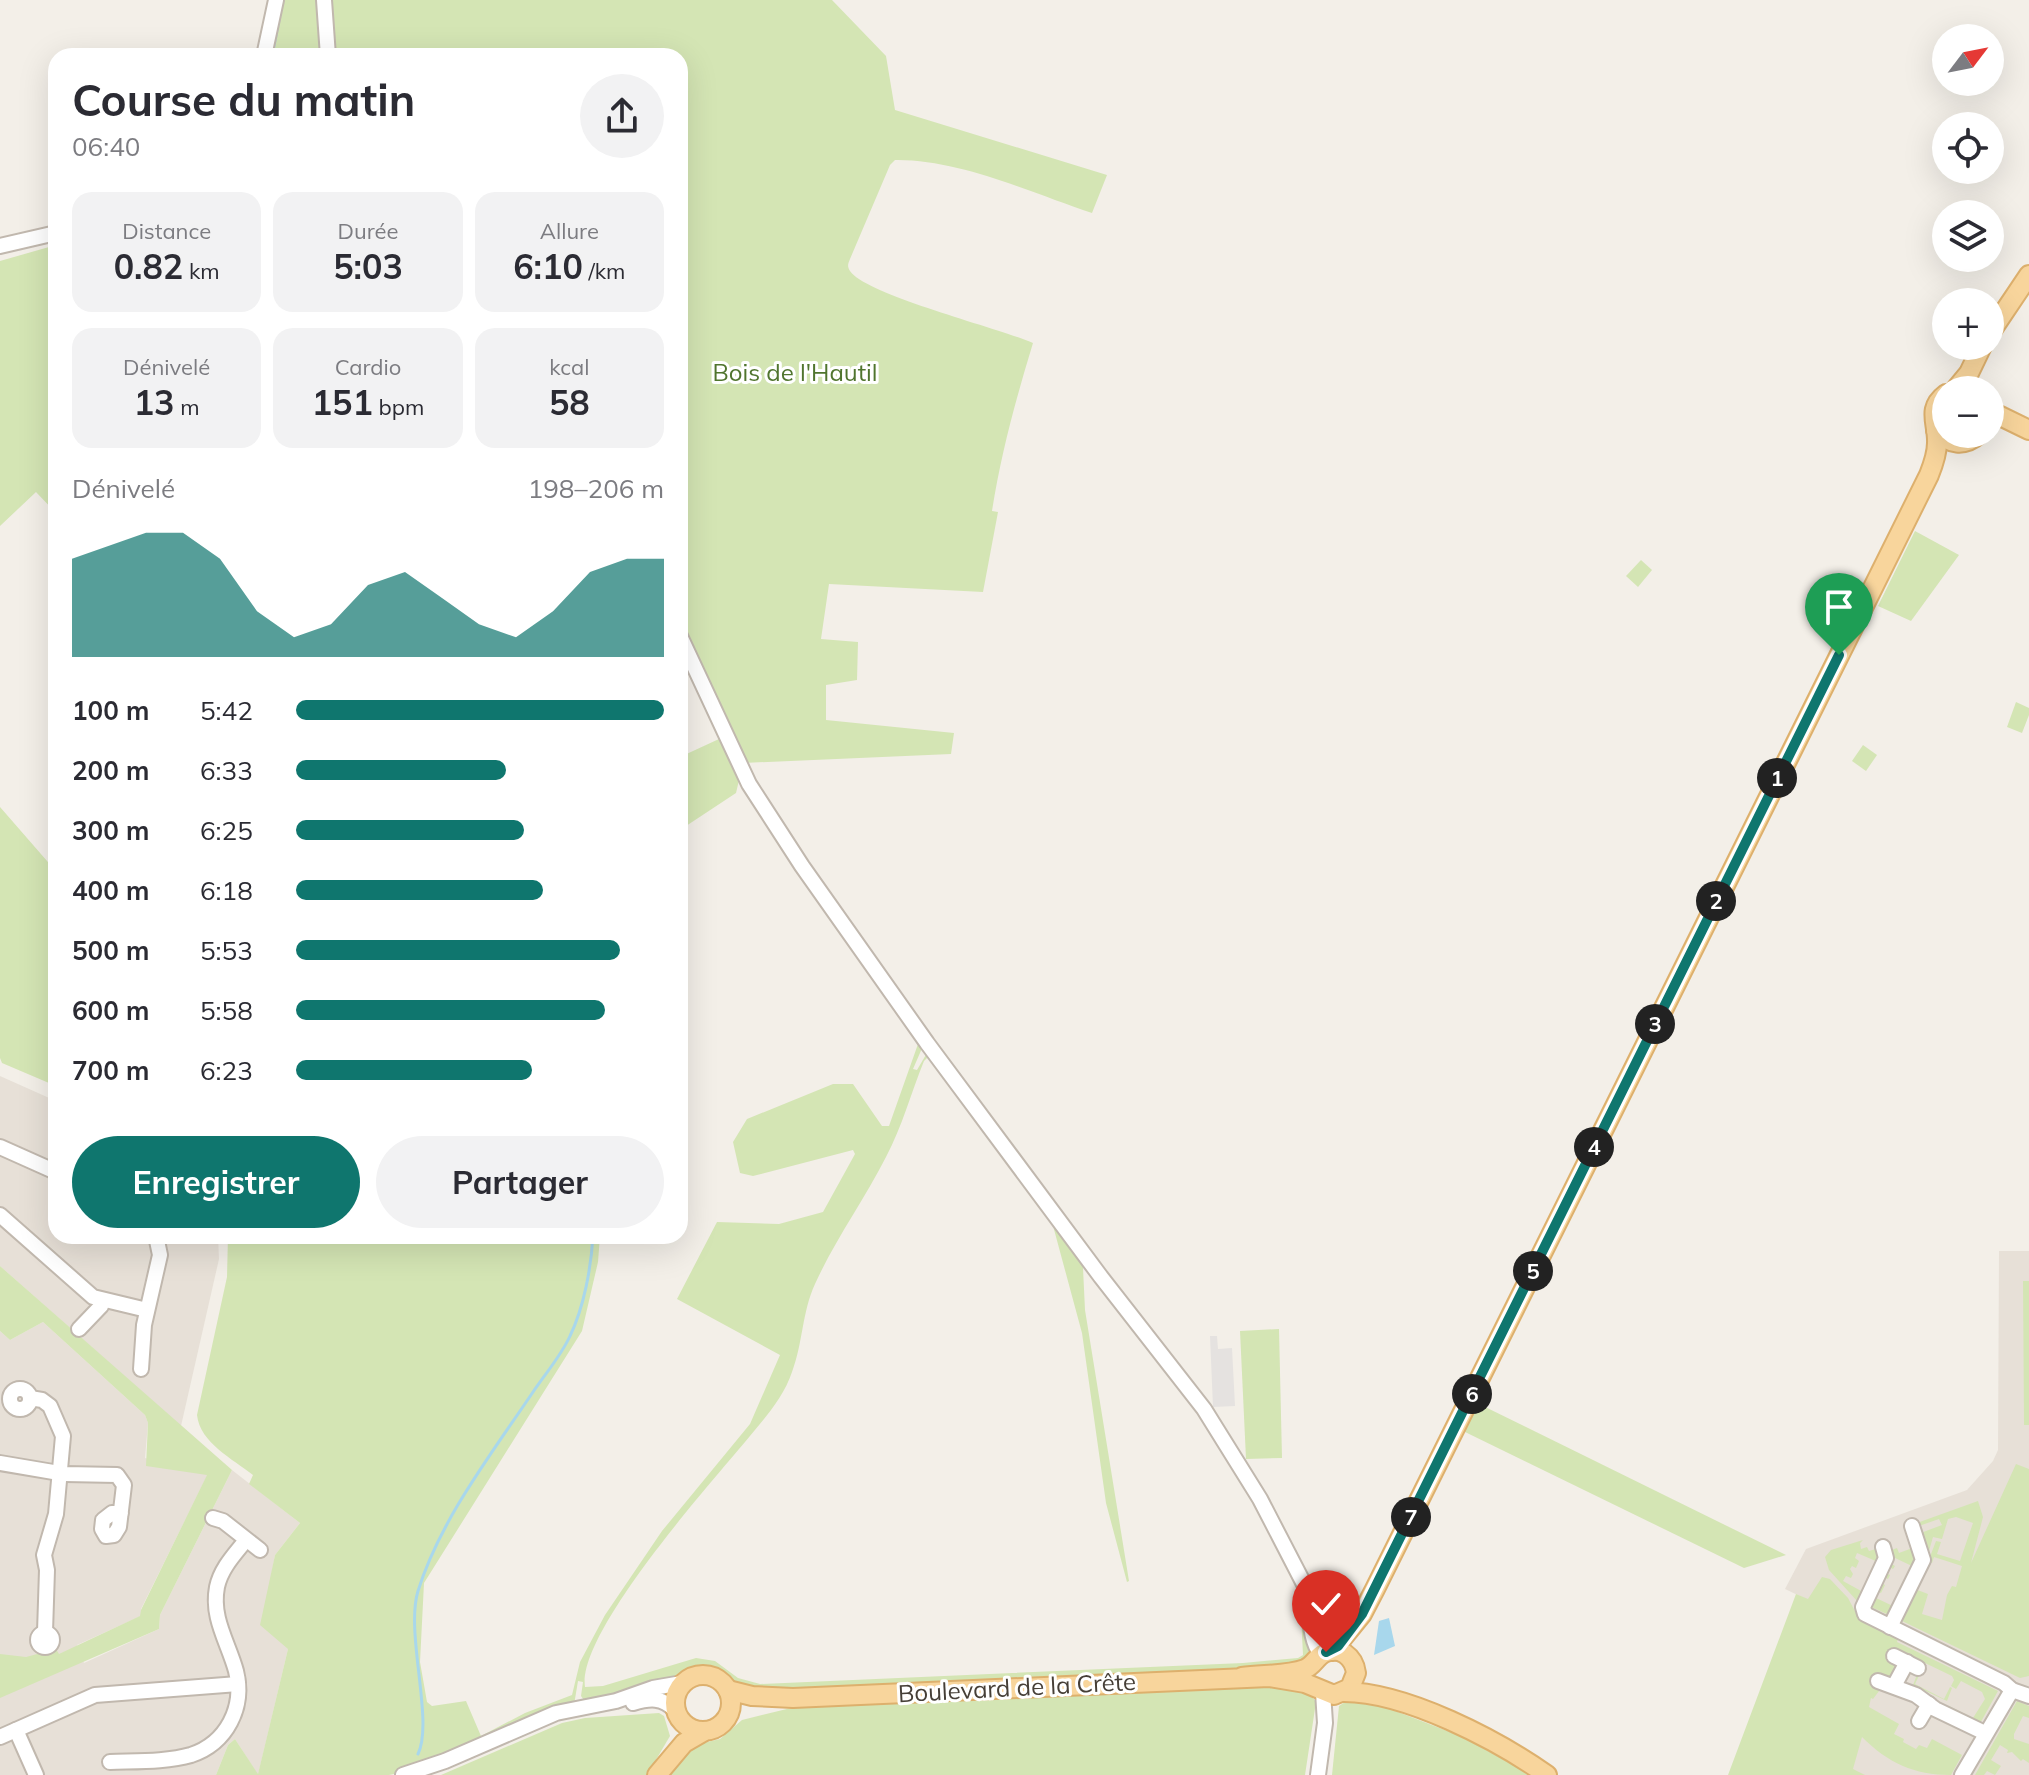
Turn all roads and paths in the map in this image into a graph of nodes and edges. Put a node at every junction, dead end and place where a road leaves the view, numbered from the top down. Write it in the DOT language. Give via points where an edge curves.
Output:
graph roads {
  1 [pos="276,0"];
  2 [pos="324,0"];
  3 [pos="266,48"];
  4 [pos="327,48"];
  5 [pos="48,235"];
  6 [pos="0,246"];
  7 [pos="2029,275"];
  8 [pos="2004,312"];
  9 [pos="2004,418"];
  10 [pos="2004,428"];
  11 [pos="2026,429"];
  12 [pos="1936,448"];
  13 [pos="1953,448"];
  14 [pos="1929,475"];
  15 [pos="688,652"];
  16 [pos="0,1147"];
  17 [pos="48,1168"];
  18 [pos="0,1215"];
  19 [pos="158,1244"];
  20 [pos="103,1300"];
  21 [pos="147,1310"];
  22 [pos="79,1329"];
  23 [pos="141,1369"];
  24 [pos="30,1398"];
  25 [pos="0,1463"];
  26 [pos="60,1473"];
  27 [pos="121,1513"];
  28 [pos="213,1518"];
  29 [pos="1912,1526"];
  30 [pos="246,1540"];
  31 [pos="1883,1547"];
  32 [pos="260,1550"];
  33 [pos="1362,1614"];
  34 [pos="1890,1627"];
  35 [pos="45,1632"];
  36 [pos="1322,1656"];
  37 [pos="1906,1662"];
  38 [pos="1354,1666"];
  39 [pos="1242,1677"];
  40 [pos="1878,1681"];
  41 [pos="682,1683"];
  42 [pos="238,1684"];
  43 [pos="1894,1686"];
  44 [pos="728,1690"];
  45 [pos="2012,1690"];
  46 [pos="1331,1691"];
  47 [pos="2029,1696"];
  48 [pos="793,1698"];
  49 [pos="1396,1700"];
  50 [pos="1929,1704"];
  51 [pos="676,1713"];
  52 [pos="728,1716"];
  53 [pos="1919,1721"];
  54 [pos="16,1730"];
  55 [pos="703,1732"];
  56 [pos="1985,1733"];
  57 [pos="0,1737"];
  58 [pos="110,1762"];
  59 [pos="1965,1774"];
  60 [pos="36,1775"];
  61 [pos="403,1775"];
  62 [pos="422,1775"];
  63 [pos="656,1775"];
  64 [pos="1318,1775"];
  65 [pos="1547,1775"];
  1 -- 3 [label="street"];
  2 -- 4 [label="street"];
  5 -- 6 [label="street"];
  7 -- 8 [label="main road"];
  9 -- 11 [label="main road"];
  10 -- 11 [label="main road"];
  12 -- 14 [label="main road"];
  13 -- 14 [label="main road"];
  14 -- 33 [label="main road"];
  15 -- 36 [label="street" via="749,784 802,866 927,1043 1231,1448 1305,1586 1314,1643"];
  16 -- 17 [label="street"];
  18 -- 20 [label="street"];
  19 -- 21 [label="street" via="160,1255"];
  20 -- 21 [label="street"];
  20 -- 22 [label="street"];
  21 -- 23 [label="street"];
  24 -- 26 [label="street" via="45,1402 59,1422"];
  25 -- 26 [label="street"];
  26 -- 27 [label="street" via="119,1476 124,1485"];
  26 -- 35 [label="street" via="44,1555"];
  28 -- 30 [label="street"];
  29 -- 34 [label="street" via="1923,1559"];
  30 -- 32 [label="street"];
  30 -- 42 [label="street" via="223,1571 215,1602"];
  31 -- 34 [label="street" via="1886,1558 1863,1612"];
  33 -- 36 [label="main road"];
  33 -- 38 [label="main road" via="1353,1642"];
  34 -- 45 [label="street"];
  36 -- 38 [label="main road, Boulevard de la Crête" via="1341,1652"];
  36 -- 39 [label="main road, Boulevard de la Crête" via="1298,1670"];
  36 -- 46 [label="main road" via="1312,1677"];
  37 -- 43 [label="street"];
  38 -- 46 [label="main road" via="1353,1683"];
  38 -- 49 [label="main road, Boulevard de la Crête" via="1370,1685"];
  39 -- 46 [label="main road, Boulevard de la Crête" via="1286,1679"];
  39 -- 48 [label="main road, Boulevard de la Crête"];
  40 -- 43 [label="street"];
  41 -- 44 [label="main road" via="709,1675"];
  41 -- 51 [label="main road"];
  41 -- 61 [label="street" via="556,1713"];
  42 -- 54 [label="street" via="95,1695"];
  42 -- 58 [label="street" via="234,1714 210,1745 182,1757"];
  43 -- 50 [label="street"];
  44 -- 48 [label="main road, Boulevard de la Crête"];
  44 -- 52 [label="main road"];
  45 -- 47 [label="street"];
  45 -- 56 [label="street"];
  46 -- 49 [label="main road, Boulevard de la Crête"];
  46 -- 64 [label="street"];
  48 -- 52 [label="main road, Boulevard de la Crête" via="748,1706"];
  49 -- 65 [label="main road, Boulevard de la Crête" via="1480,1736"];
  50 -- 53 [label="street"];
  50 -- 56 [label="street"];
  51 -- 55 [label="main road" via="686,1726"];
  51 -- 62 [label="street" via="663,1701 650,1699 565,1716"];
  51 -- 63 [label="main road" via="674,1735"];
  52 -- 55 [label="main road"];
  54 -- 57 [label="street"];
  54 -- 60 [label="street"];
  55 -- 63 [label="main road" via="684,1743"];
  56 -- 59 [label="street"];
}
